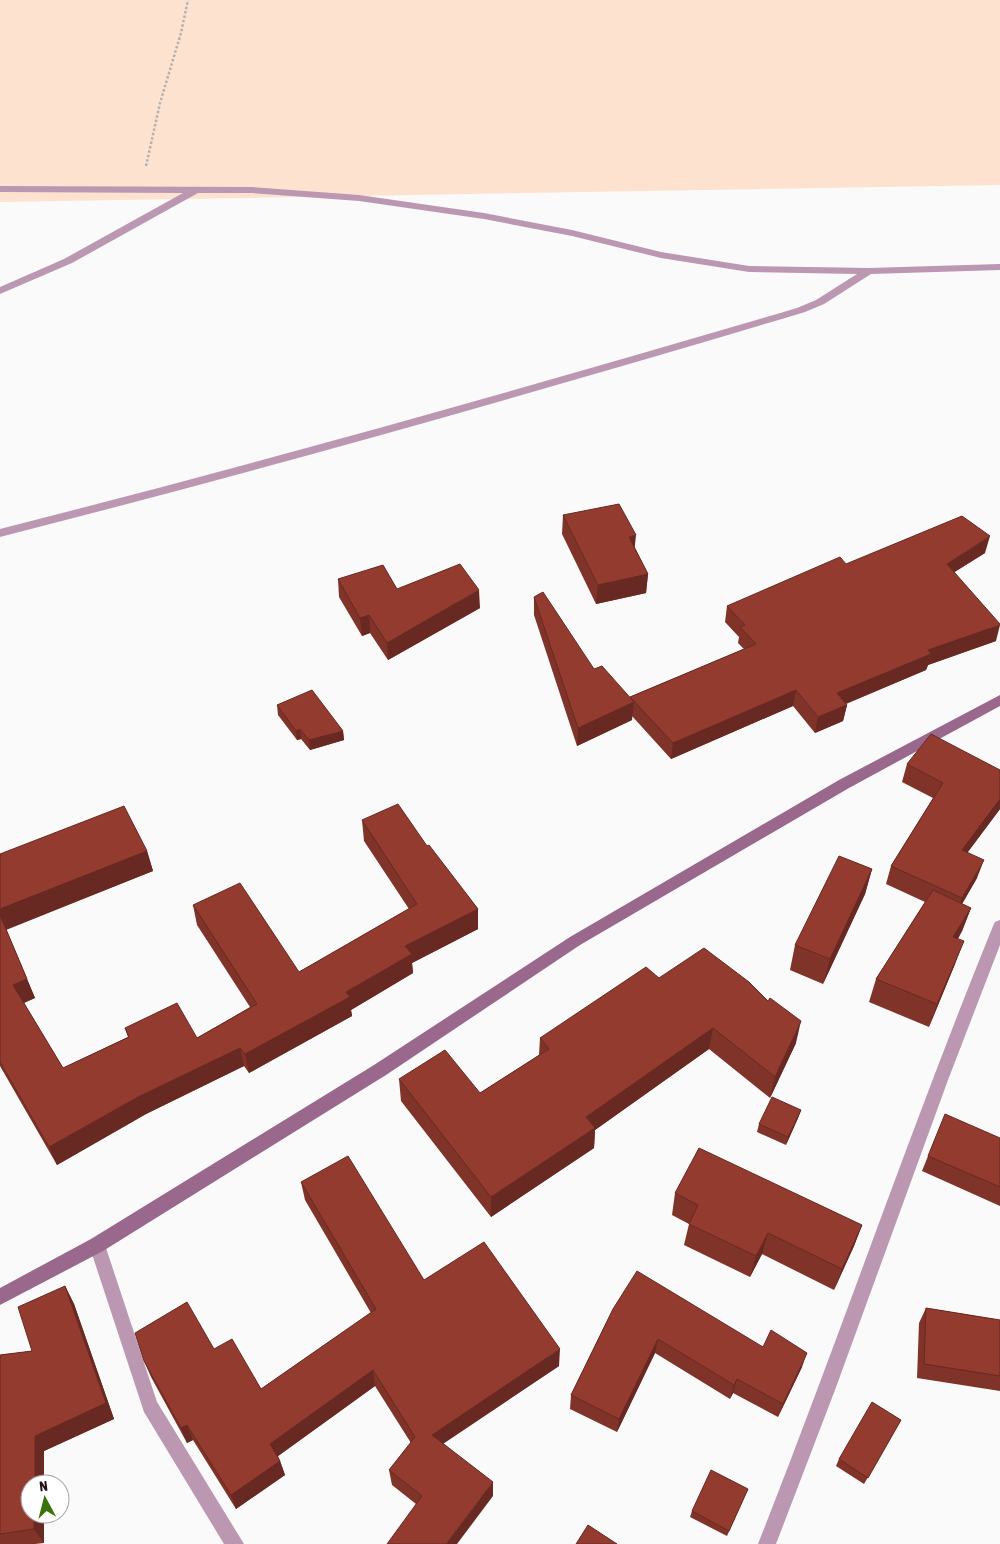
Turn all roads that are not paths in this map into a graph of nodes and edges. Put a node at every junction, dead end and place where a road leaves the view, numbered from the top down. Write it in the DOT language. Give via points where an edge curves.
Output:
graph roads {
  1 [pos="0,189"];
  2 [pos="196,189"];
  3 [pos="1000,267"];
  4 [pos="869,271"];
  5 [pos="0,291"];
  6 [pos="0,533"];
  7 [pos="1000,700"];
  8 [pos="1000,926"];
  9 [pos="97,1245"];
  10 [pos="0,1297"];
  11 [pos="235,1544"];
  12 [pos="767,1544"];
  1 -- 2 [label="street"];
  2 -- 4 [label="street" via="359,198 484,216 722,266"];
  2 -- 5 [label="street" via="68,261"];
  3 -- 4 [label="street"];
  4 -- 6 [label="street" via="820,302 801,310 590,373"];
  7 -- 9 [label="main road" via="844,784 575,941 380,1070"];
  8 -- 12 [label="street" via="935,1089"];
  9 -- 10 [label="main road"];
  9 -- 11 [label="street" via="150,1406"];
}
